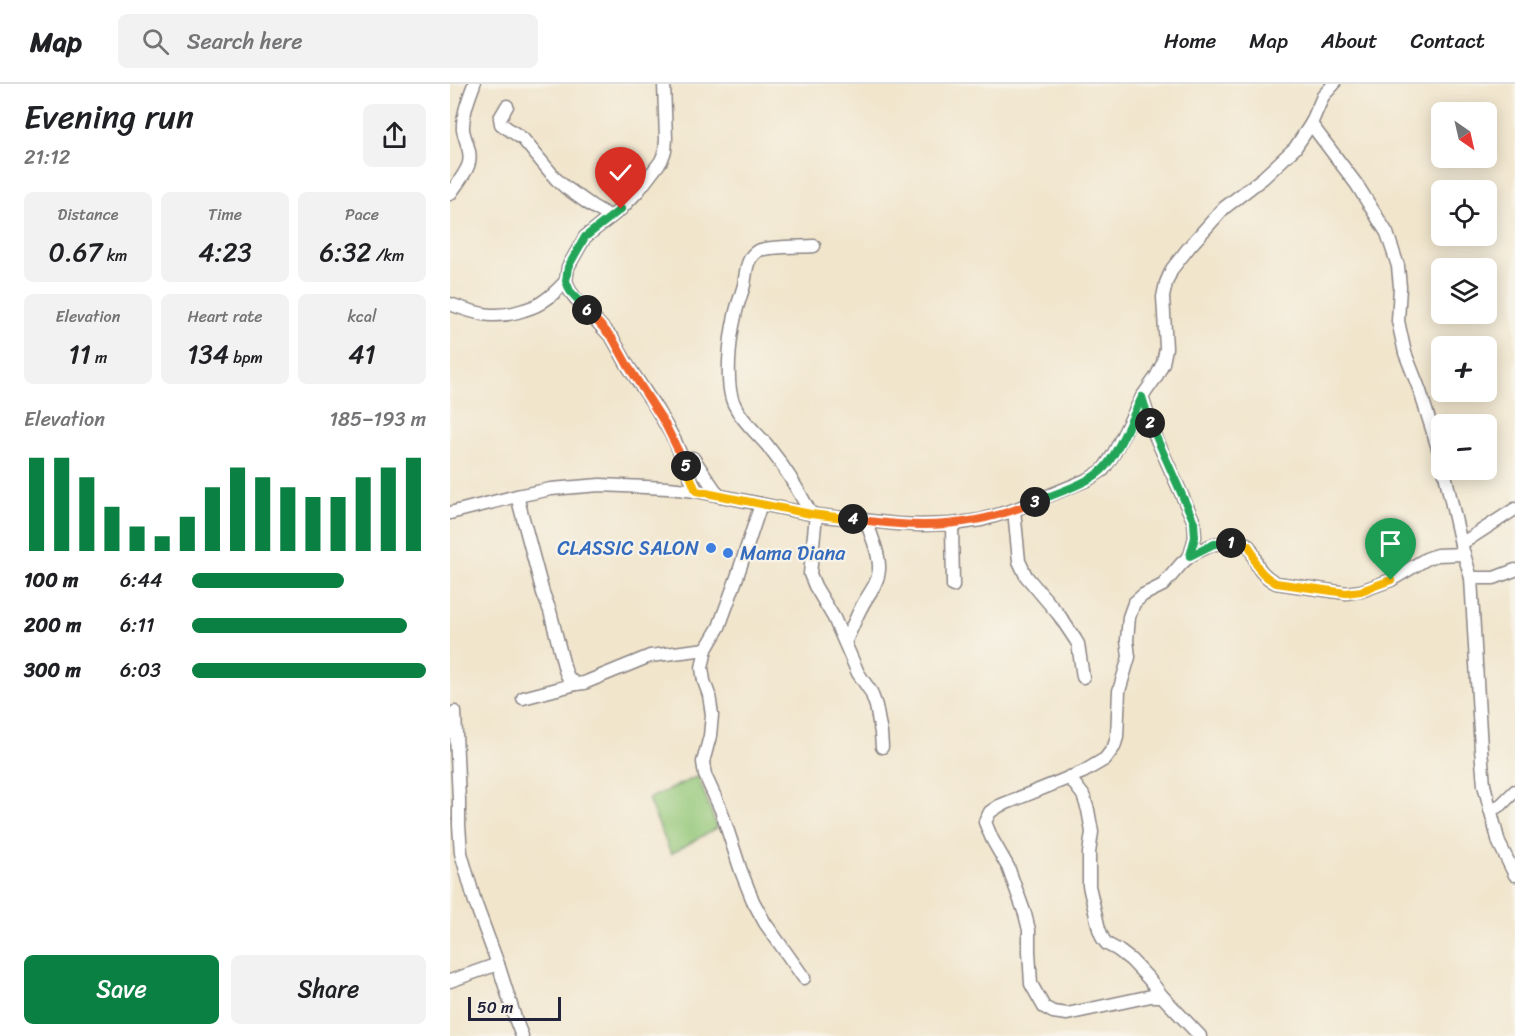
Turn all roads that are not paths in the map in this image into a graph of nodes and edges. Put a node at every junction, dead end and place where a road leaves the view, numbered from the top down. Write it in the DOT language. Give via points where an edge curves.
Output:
graph roads {
  1 [pos="474,84"];
  2 [pos="664,84"];
  3 [pos="1334,84"];
  4 [pos="507,106"];
  5 [pos="1311,124"];
  6 [pos="450,194"];
  7 [pos="611,217"];
  8 [pos="814,246"];
  9 [pos="566,281"];
  10 [pos="450,304"];
  11 [pos="1142,397"];
  12 [pos="1431,426"];
  13 [pos="693,458"];
  14 [pos="1446,480"];
  15 [pos="696,491"];
  16 [pos="517,496"];
  17 [pos="719,496"];
  18 [pos="761,504"];
  19 [pos="1515,509"];
  20 [pos="1014,510"];
  21 [pos="450,513"];
  22 [pos="813,514"];
  23 [pos="866,520"];
  24 [pos="952,524"];
  25 [pos="1463,549"];
  26 [pos="1190,556"];
  27 [pos="1515,570"];
  28 [pos="1471,578"];
  29 [pos="953,586"];
  30 [pos="845,642"];
  31 [pos="706,649"];
  32 [pos="1083,677"];
  33 [pos="576,684"];
  34 [pos="523,698"];
  35 [pos="455,712"];
  36 [pos="882,747"];
  37 [pos="1070,777"];
  38 [pos="1515,791"];
  39 [pos="454,801"];
  40 [pos="1490,810"];
  41 [pos="1515,875"];
  42 [pos="498,964"];
  43 [pos="804,978"];
  44 [pos="450,981"];
  45 [pos="1162,996"];
  46 [pos="522,1036"];
  47 [pos="1200,1036"];
  1 -- 6 [label="street" via="463,128 470,159"];
  2 -- 7 [label="street" via="665,151 638,191"];
  3 -- 5 [label="street" via="1323,96"];
  4 -- 7 [label="street" via="501,124 523,139 565,187"];
  5 -- 11 [label="street" via="1295,148 1224,208 1172,269 1163,297 1164,363"];
  5 -- 12 [label="street" via="1387,233 1398,266 1398,321 1405,352"];
  7 -- 9 [label="street" via="585,237 568,267"];
  8 -- 22 [label="street" via="766,248 752,256 735,315 729,364 734,405 797,486"];
  9 -- 10 [label="street" via="540,304 509,315 475,313"];
  9 -- 15 [label="street" via="576,299 613,339 656,408"];
  11 -- 20 [label="street" via="1103,470"];
  11 -- 26 [label="street" via="1194,522"];
  13 -- 17 [label="street"];
  14 -- 25 [label="street"];
  15 -- 16 [label="street" via="600,485"];
  15 -- 17 [label="street"];
  16 -- 21 [label="street"];
  16 -- 33 [label="street" via="567,676"];
  17 -- 18 [label="street"];
  18 -- 22 [label="street"];
  18 -- 31 [label="street" via="719,627"];
  19 -- 25 [label="street"];
  20 -- 24 [label="street"];
  20 -- 32 [label="street" via="1019,561 1078,644"];
  22 -- 23 [label="street"];
  22 -- 30 [label="street" via="810,574"];
  23 -- 24 [label="street"];
  23 -- 30 [label="street" via="879,567 878,577"];
  24 -- 29 [label="street"];
  25 -- 26 [label="street" via="1426,559 1391,580 1346,593 1276,583 1259,569 1247,544 1239,542 1214,544"];
  25 -- 28 [label="street"];
  26 -- 37 [label="street" via="1163,585 1134,603 1129,617 1129,657 1119,691 1114,747 1105,759"];
  27 -- 28 [label="street" via="1494,578"];
  28 -- 40 [label="street" via="1481,749"];
  30 -- 36 [label="street" via="876,706"];
  31 -- 33 [label="street" via="650,656"];
  31 -- 43 [label="street" via="702,668 712,715 703,762 705,775 753,901"];
  33 -- 34 [label="street"];
  35 -- 39 [label="street"];
  37 -- 45 [label="street" via="1088,810 1092,832 1089,886 1103,939 1131,960"];
  37 -- 45 [label="street" via="999,806 985,822 1026,914 1030,984 1044,1007 1067,1014"];
  38 -- 40 [label="street"];
  39 -- 42 [label="street" via="461,853"];
  40 -- 41 [label="street" via="1499,843"];
  42 -- 44 [label="street"];
  42 -- 46 [label="street"];
  45 -- 47 [label="street"];
}
